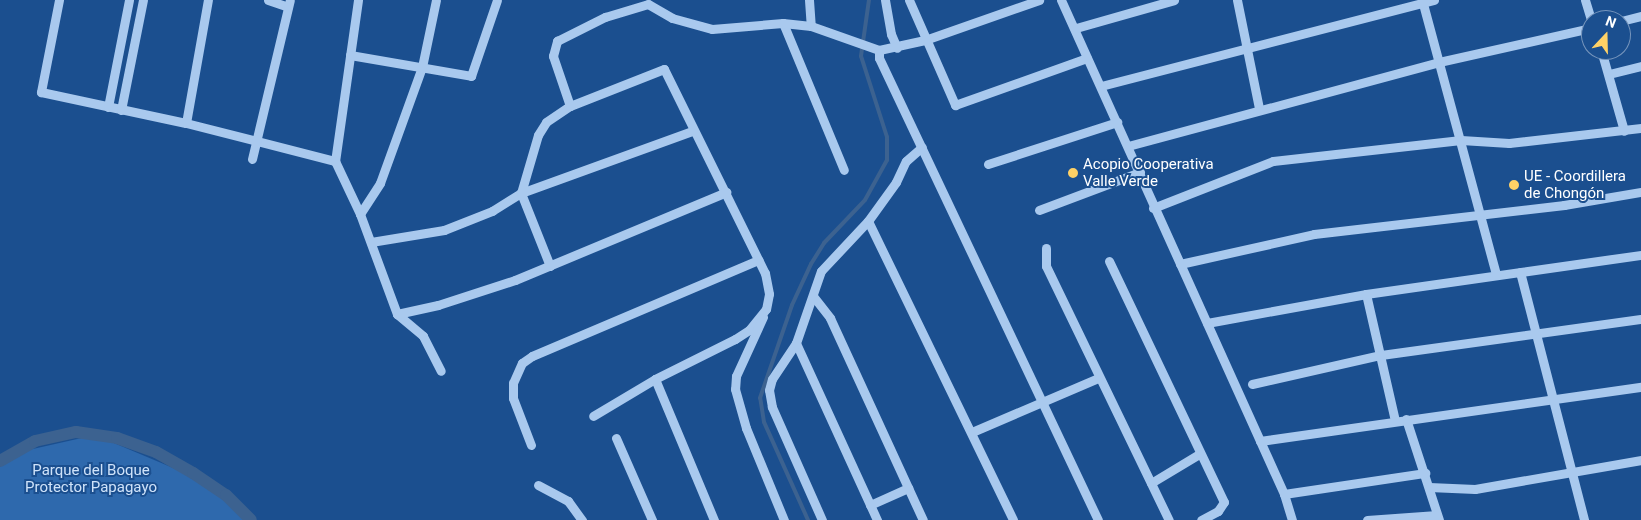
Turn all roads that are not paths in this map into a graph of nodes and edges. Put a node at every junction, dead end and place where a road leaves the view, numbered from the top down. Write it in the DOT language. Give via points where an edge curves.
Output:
graph roads {
  1 [pos="59,0"];
  2 [pos="129,0"];
  3 [pos="143,0"];
  4 [pos="208,0"];
  5 [pos="268,0"];
  6 [pos="358,0"];
  7 [pos="436,0"];
  8 [pos="497,0"];
  9 [pos="809,0"];
  10 [pos="885,0"];
  11 [pos="909,0"];
  12 [pos="1039,0"];
  13 [pos="1061,0"];
  14 [pos="1174,0"];
  15 [pos="1237,0"];
  16 [pos="1434,0"];
  17 [pos="1423,1"];
  18 [pos="646,2"];
  19 [pos="289,3"];
  20 [pos="783,23"];
  21 [pos="811,26"];
  22 [pos="1076,28"];
  23 [pos="1581,30"];
  24 [pos="925,40"];
  25 [pos="897,48"];
  26 [pos="1248,48"];
  27 [pos="879,50"];
  28 [pos="350,55"];
  29 [pos="1087,58"];
  30 [pos="1604,60"];
  31 [pos="1439,62"];
  32 [pos="1641,66"];
  33 [pos="422,67"];
  34 [pos="1609,74"];
  35 [pos="1101,86"];
  36 [pos="570,106"];
  37 [pos="108,107"];
  38 [pos="1259,108"];
  39 [pos="121,110"];
  40 [pos="1118,122"];
  41 [pos="186,123"];
  42 [pos="1641,128"];
  43 [pos="692,131"];
  44 [pos="1624,131"];
  45 [pos="1461,140"];
  46 [pos="258,142"];
  47 [pos="1128,146"];
  48 [pos="922,147"];
  49 [pos="252,159"];
  50 [pos="335,161"];
  51 [pos="988,164"];
  52 [pos="844,170"];
  53 [pos="1140,172"];
  54 [pos="726,192"];
  55 [pos="1641,192"];
  56 [pos="521,193"];
  57 [pos="1153,208"];
  58 [pos="1039,210"];
  59 [pos="360,214"];
  60 [pos="1483,215"];
  61 [pos="868,221"];
  62 [pos="371,242"];
  63 [pos="1046,248"];
  64 [pos="1641,255"];
  65 [pos="758,260"];
  66 [pos="1108,261"];
  67 [pos="1180,264"];
  68 [pos="550,266"];
  69 [pos="1520,272"];
  70 [pos="1496,274"];
  71 [pos="1366,294"];
  72 [pos="813,296"];
  73 [pos="766,309"];
  74 [pos="397,314"];
  75 [pos="1641,319"];
  76 [pos="1207,323"];
  77 [pos="1536,333"];
  78 [pos="796,343"];
  79 [pos="1381,356"];
  80 [pos="441,371"];
  81 [pos="1098,378"];
  82 [pos="655,379"];
  83 [pos="1252,384"];
  84 [pos="1641,387"];
  85 [pos="1552,399"];
  86 [pos="1041,402"];
  87 [pos="593,416"];
  88 [pos="1406,419"];
  89 [pos="1396,421"];
  90 [pos="972,432"];
  91 [pos="616,438"];
  92 [pos="1260,441"];
  93 [pos="531,445"];
  94 [pos="1199,454"];
  95 [pos="1641,460"];
  96 [pos="1572,472"];
  97 [pos="1425,473"];
  98 [pos="1151,483"];
  99 [pos="538,485"];
  100 [pos="1429,487"];
  101 [pos="908,488"];
  102 [pos="1284,494"];
  103 [pos="870,505"];
  104 [pos="1438,517"];
  105 [pos="582,520"];
  106 [pos="652,520"];
  107 [pos="714,520"];
  108 [pos="784,520"];
  109 [pos="822,520"];
  110 [pos="877,520"];
  111 [pos="924,520"];
  112 [pos="1013,520"];
  113 [pos="1098,520"];
  114 [pos="1169,520"];
  115 [pos="1201,520"];
  116 [pos="1292,520"];
  117 [pos="1366,520"];
  118 [pos="1584,520"];
  1 -- 37 [label="street" via="40,82 41,92"];
  2 -- 37 [label="street"];
  3 -- 39 [label="street"];
  4 -- 41 [label="street"];
  5 -- 19 [label="street"];
  6 -- 28 [label="street"];
  7 -- 33 [label="street"];
  8 -- 33 [label="street" via="471,76"];
  9 -- 21 [label="street"];
  10 -- 25 [label="street"];
  11 -- 24 [label="street"];
  12 -- 24 [label="street"];
  13 -- 22 [label="street"];
  14 -- 22 [label="street"];
  15 -- 26 [label="street"];
  16 -- 17 [label="street"];
  17 -- 26 [label="street"];
  17 -- 31 [label="street"];
  18 -- 20 [label="street" via="672,18 712,29"];
  18 -- 36 [label="street" via="605,17 557,41 553,56"];
  19 -- 46 [label="street"];
  20 -- 21 [label="street"];
  20 -- 52 [label="street"];
  21 -- 27 [label="street"];
  22 -- 29 [label="street"];
  23 -- 31 [label="street"];
  24 -- 25 [label="street"];
  24 -- 29 [label="street" via="956,105"];
  25 -- 27 [label="street"];
  26 -- 35 [label="street"];
  26 -- 38 [label="street"];
  27 -- 48 [label="street" via="879,58"];
  28 -- 33 [label="street"];
  28 -- 50 [label="street"];
  29 -- 35 [label="street"];
  30 -- 34 [label="street"];
  31 -- 38 [label="street"];
  31 -- 45 [label="street"];
  32 -- 34 [label="street"];
  33 -- 59 [label="street" via="380,182"];
  34 -- 44 [label="street"];
  35 -- 40 [label="street"];
  36 -- 43 [label="street" via="664,69"];
  36 -- 56 [label="street" via="546,122 538,135"];
  37 -- 39 [label="street"];
  38 -- 47 [label="street"];
  39 -- 41 [label="street"];
  40 -- 47 [label="street"];
  40 -- 51 [label="street"];
  41 -- 46 [label="street"];
  42 -- 44 [label="street"];
  43 -- 54 [label="street"];
  43 -- 56 [label="street"];
  44 -- 45 [label="street" via="1509,143"];
  45 -- 57 [label="street" via="1273,161"];
  45 -- 60 [label="street"];
  46 -- 49 [label="street"];
  46 -- 50 [label="street"];
  47 -- 53 [label="street"];
  48 -- 61 [label="street" via="906,161 896,182"];
  48 -- 86 [label="street"];
  50 -- 59 [label="street"];
  53 -- 57 [label="street"];
  53 -- 58 [label="street"];
  54 -- 65 [label="street"];
  54 -- 68 [label="street"];
  55 -- 60 [label="street"];
  56 -- 62 [label="street" via="492,211 444,230"];
  56 -- 68 [label="street"];
  57 -- 67 [label="street"];
  59 -- 62 [label="street"];
  60 -- 67 [label="street" via="1314,234"];
  60 -- 70 [label="street"];
  61 -- 72 [label="street" via="821,271"];
  61 -- 90 [label="street"];
  62 -- 74 [label="street"];
  63 -- 81 [label="street" via="1046,266"];
  64 -- 69 [label="street"];
  65 -- 73 [label="street" via="768,283"];
  65 -- 93 [label="street" via="522,363 512,383 513,398"];
  66 -- 94 [label="street"];
  67 -- 76 [label="street"];
  68 -- 74 [label="street" via="474,294"];
  69 -- 70 [label="street"];
  69 -- 77 [label="street"];
  70 -- 71 [label="street"];
  71 -- 76 [label="street"];
  71 -- 79 [label="street"];
  72 -- 78 [label="street"];
  72 -- 101 [label="street" via="830,318"];
  73 -- 82 [label="street" via="749,330 735,339"];
  73 -- 108 [label="street" via="736,376 735,388 746,428"];
  74 -- 80 [label="street" via="423,336"];
  75 -- 77 [label="street"];
  76 -- 92 [label="street"];
  77 -- 79 [label="street"];
  77 -- 85 [label="street"];
  78 -- 103 [label="street"];
  78 -- 109 [label="street" via="780,364 770,390 780,427"];
  79 -- 83 [label="street"];
  79 -- 89 [label="street"];
  81 -- 86 [label="street"];
  81 -- 98 [label="street"];
  82 -- 87 [label="street"];
  82 -- 107 [label="street"];
  84 -- 85 [label="street"];
  85 -- 88 [label="street"];
  85 -- 96 [label="street"];
  86 -- 90 [label="street"];
  86 -- 113 [label="street"];
  88 -- 89 [label="street"];
  88 -- 97 [label="street"];
  89 -- 92 [label="street"];
  90 -- 112 [label="street"];
  91 -- 106 [label="street"];
  92 -- 102 [label="street"];
  94 -- 98 [label="street"];
  94 -- 115 [label="street" via="1224,505"];
  95 -- 96 [label="street"];
  96 -- 100 [label="street" via="1475,488"];
  96 -- 118 [label="street"];
  97 -- 100 [label="street"];
  97 -- 102 [label="street"];
  98 -- 114 [label="street"];
  99 -- 105 [label="street" via="568,501"];
  100 -- 104 [label="street"];
  101 -- 103 [label="street"];
  101 -- 111 [label="street"];
  102 -- 116 [label="street"];
  103 -- 110 [label="street"];
  104 -- 117 [label="street"];
}
